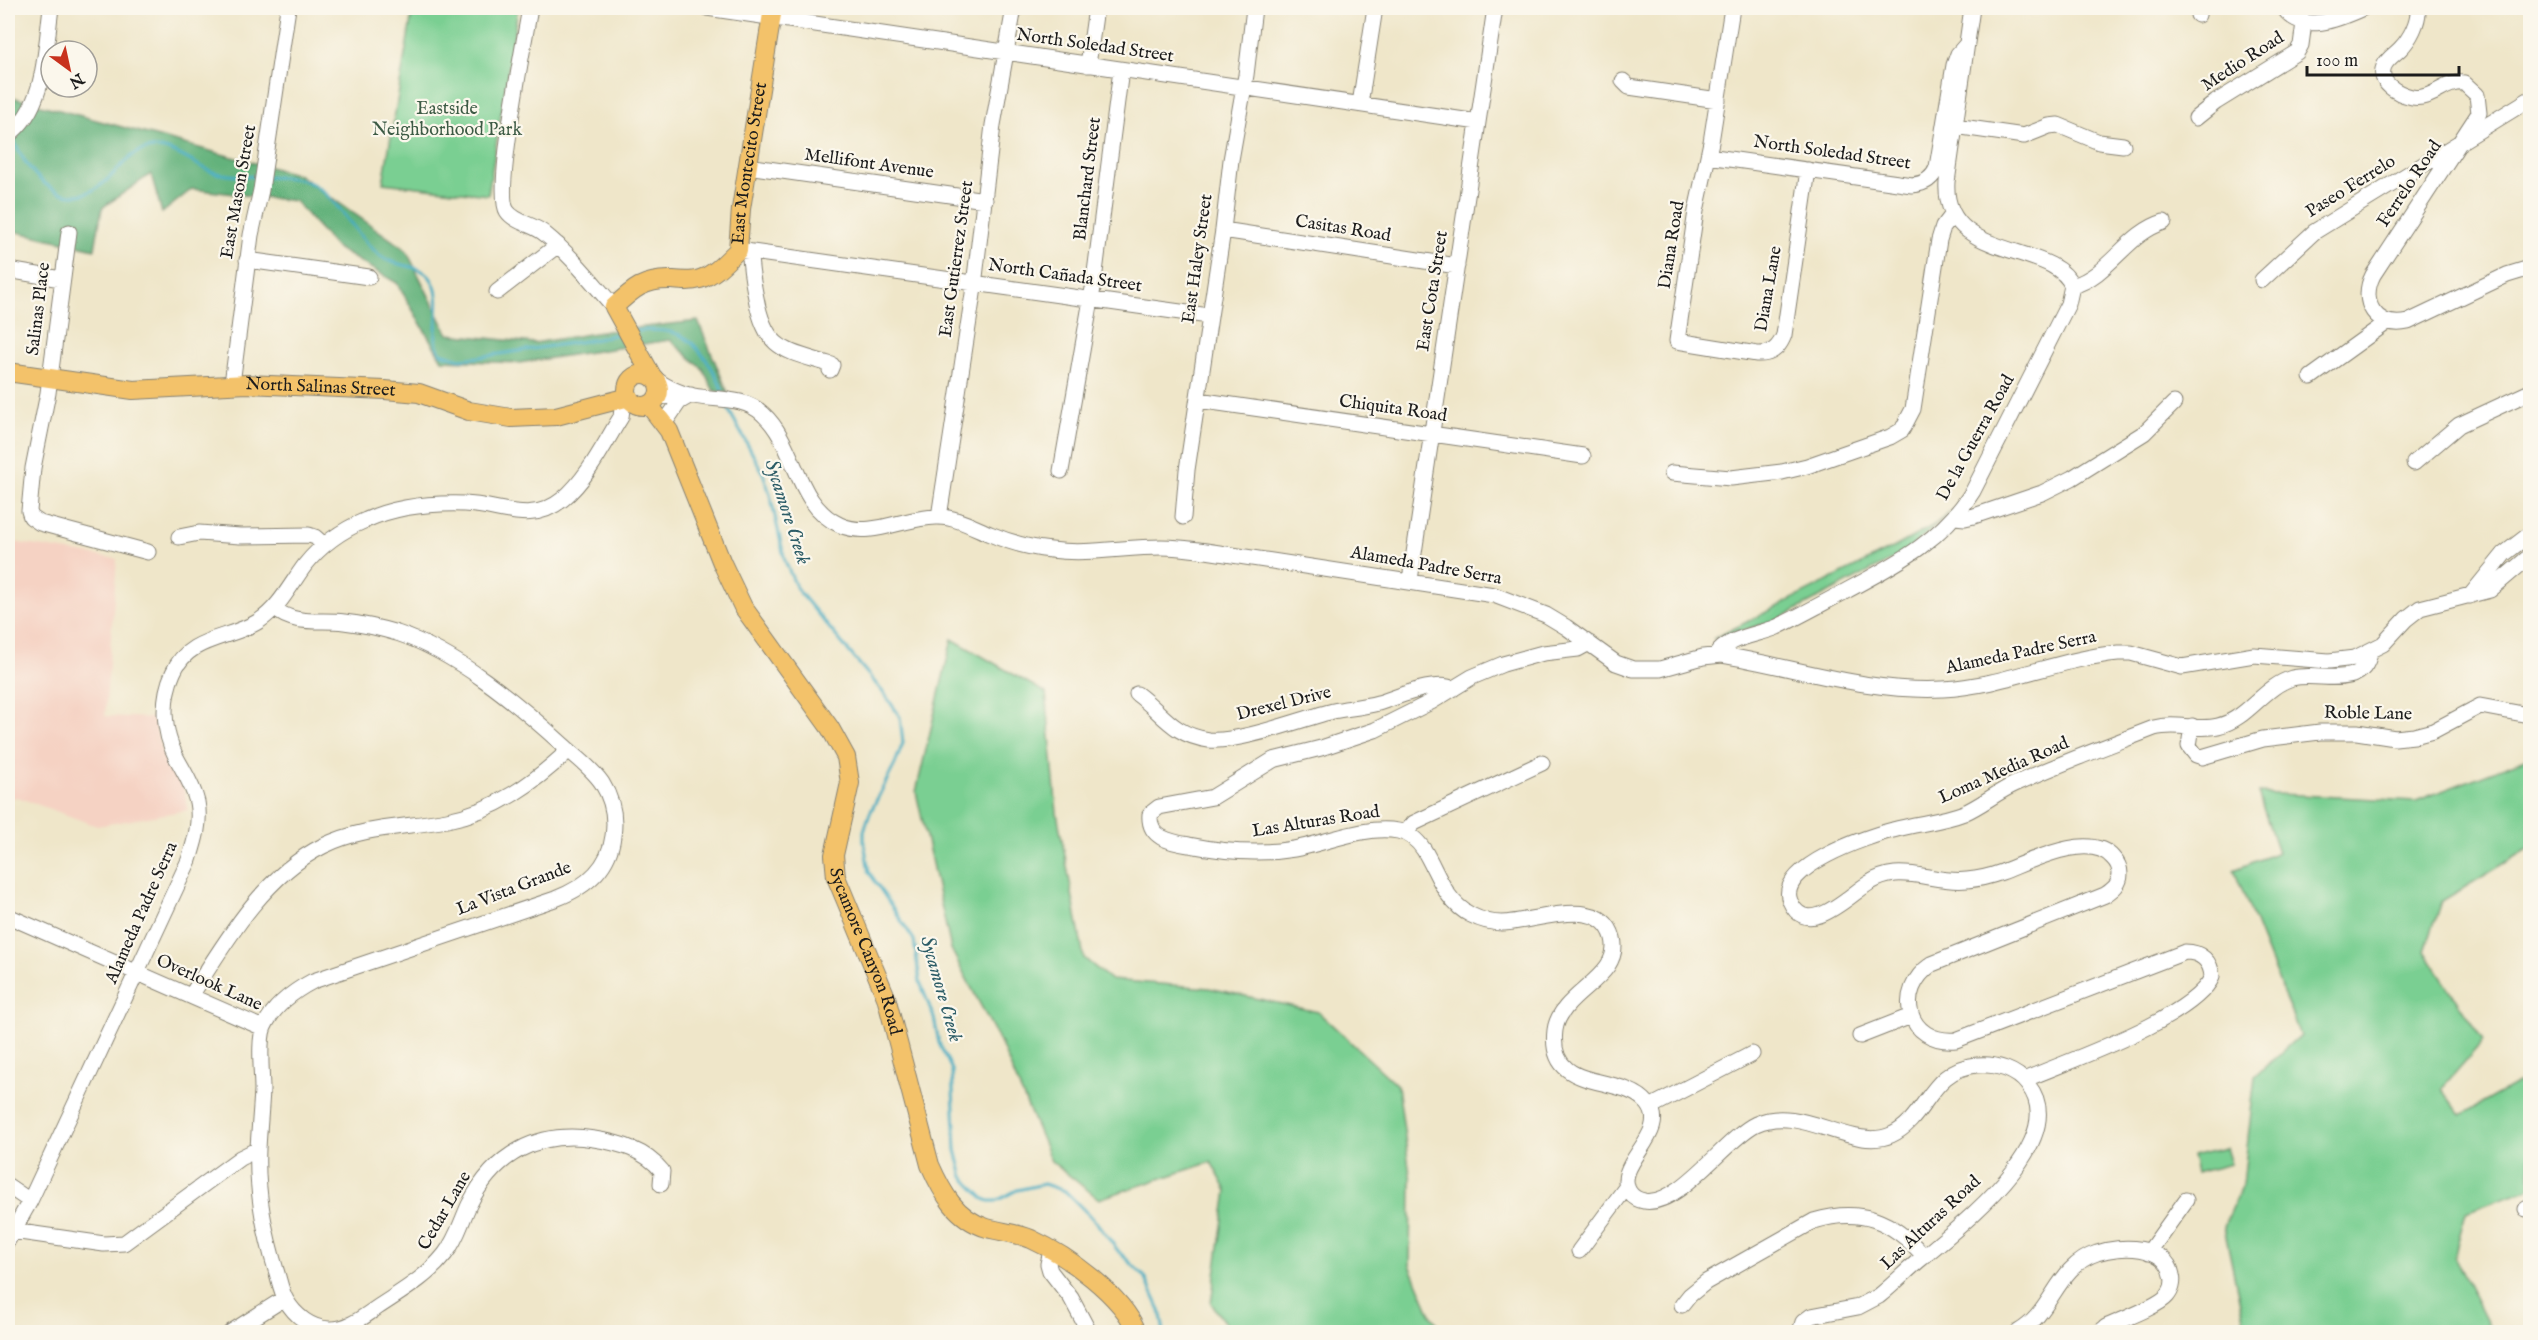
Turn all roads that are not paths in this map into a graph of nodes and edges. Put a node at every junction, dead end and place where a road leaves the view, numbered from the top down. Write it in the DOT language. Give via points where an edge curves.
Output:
graph roads {
  1 [pos="51,8"];
  2 [pos="288,8"];
  3 [pos="530,8"];
  4 [pos="707,8"];
  5 [pos="1014,8"];
  6 [pos="1096,8"];
  7 [pos="1254,8"];
  8 [pos="1375,8"];
  9 [pos="1495,8"];
  10 [pos="1732,8"];
  11 [pos="1971,8"];
  12 [pos="2284,8"];
  13 [pos="2363,8"];
  14 [pos="2418,8"];
  15 [pos="772,12"];
  16 [pos="2304,23"];
  17 [pos="1967,44"];
  18 [pos="1007,53"];
  19 [pos="1088,65"];
  20 [pos="1122,70"];
  21 [pos="1623,81"];
  22 [pos="1244,87"];
  23 [pos="2530,99"];
  24 [pos="1718,100"];
  25 [pos="1360,104"];
  26 [pos="2196,118"];
  27 [pos="1478,122"];
  28 [pos="1955,126"];
  29 [pos="8,135"];
  30 [pos="2461,142"];
  31 [pos="2123,145"];
  32 [pos="1708,156"];
  33 [pos="747,166"];
  34 [pos="1808,170"];
  35 [pos="985,200"];
  36 [pos="1953,214"];
  37 [pos="2164,222"];
  38 [pos="1223,230"];
  39 [pos="69,232"];
  40 [pos="558,245"];
  41 [pos="744,251"];
  42 [pos="247,260"];
  43 [pos="1456,266"];
  44 [pos="2530,268"];
  45 [pos="8,270"];
  46 [pos="369,277"];
  47 [pos="61,279"];
  48 [pos="2262,280"];
  49 [pos="974,282"];
  50 [pos="2072,286"];
  51 [pos="497,292"];
  52 [pos="1091,299"];
  53 [pos="614,307"];
  54 [pos="1209,316"];
  55 [pos="2386,323"];
  56 [pos="1677,340"];
  57 [pos="830,370"];
  58 [pos="8,372"];
  59 [pos="2311,377"];
  60 [pos="50,378"];
  61 [pos="232,384"];
  62 [pos="643,392"];
  63 [pos="2530,392"];
  64 [pos="688,394"];
  65 [pos="1198,400"];
  66 [pos="2174,403"];
  67 [pos="588,407"];
  68 [pos="616,414"];
  69 [pos="669,424"];
  70 [pos="1432,434"];
  71 [pos="1583,456"];
  72 [pos="2414,462"];
  73 [pos="1062,471"];
  74 [pos="1672,472"];
  75 [pos="939,517"];
  76 [pos="1183,517"];
  77 [pos="1955,517"];
  78 [pos="2530,534"];
  79 [pos="178,537"];
  80 [pos="324,545"];
  81 [pos="148,552"];
  82 [pos="2530,556"];
  83 [pos="1410,580"];
  84 [pos="2470,596"];
  85 [pos="274,608"];
  86 [pos="1589,643"];
  87 [pos="2370,652"];
  88 [pos="1716,655"];
  89 [pos="1453,689"];
  90 [pos="1137,694"];
  91 [pos="2530,713"];
  92 [pos="2193,726"];
  93 [pos="568,750"];
  94 [pos="1542,764"];
  95 [pos="1405,833"];
  96 [pos="8,916"];
  97 [pos="137,973"];
  98 [pos="191,996"];
  99 [pos="1911,1016"];
  100 [pos="263,1028"];
  101 [pos="1860,1036"];
  102 [pos="1752,1054"];
  103 [pos="2024,1080"];
  104 [pos="1650,1107"];
  105 [pos="258,1149"];
  106 [pos="661,1184"];
  107 [pos="1627,1185"];
  108 [pos="8,1186"];
  109 [pos="2186,1200"];
  110 [pos="30,1201"];
  111 [pos="10,1235"];
  112 [pos="1051,1251"];
  113 [pos="1579,1251"];
  114 [pos="2149,1252"];
  115 [pos="1924,1256"];
  116 [pos="285,1298"];
  117 [pos="1683,1305"];
  118 [pos="351,1329"];
  119 [pos="231,1332"];
  120 [pos="1089,1332"];
  121 [pos="1137,1332"];
  122 [pos="1800,1332"];
  123 [pos="2018,1332"];
  124 [pos="2100,1332"];
  1 -- 29 [label="street" via="33,106"];
  2 -- 42 [label="street, East Mason Street"];
  3 -- 40 [label="street" via="502,199 511,216 541,230"];
  4 -- 15 [label="street, North Soledad Street"];
  5 -- 18 [label="street, East Gutierrez Street"];
  6 -- 19 [label="street"];
  7 -- 22 [label="street, East Haley Street"];
  8 -- 25 [label="street"];
  9 -- 27 [label="street, East Cota Street"];
  10 -- 24 [label="street, Diana Road"];
  11 -- 17 [label="street"];
  12 -- 16 [label="street"];
  13 -- 16 [label="street, Medio Road" via="2336,18"];
  14 -- 30 [label="street, Ferrelo Road" via="2414,28 2384,64 2383,75 2393,89 2415,97 2433,94 2454,83 2469,86 2480,107"];
  15 -- 18 [label="street, North Soledad Street"];
  15 -- 33 [label="main road, East Montecito Street"];
  16 -- 26 [label="street, Medio Road" via="2297,52"];
  17 -- 28 [label="street"];
  17 -- 34 [label="street, North Soledad Street" via="1953,65 1933,176 1924,183 1911,185"];
  18 -- 19 [label="street, North Soledad Street"];
  18 -- 35 [label="street, East Gutierrez Street" via="993,125"];
  19 -- 20 [label="street, North Soledad Street"];
  20 -- 22 [label="street, North Soledad Street"];
  20 -- 52 [label="street, Blanchard Street"];
  21 -- 24 [label="street" via="1629,87"];
  22 -- 25 [label="street, North Soledad Street"];
  22 -- 38 [label="street, East Haley Street"];
  23 -- 30 [label="street, Paseo Ferrelo"];
  24 -- 32 [label="street, Diana Road"];
  25 -- 27 [label="street, North Soledad Street"];
  27 -- 43 [label="street, East Cota Street"];
  28 -- 31 [label="street" via="2024,136 2058,125 2099,142"];
  28 -- 36 [label="street" via="1947,189"];
  30 -- 48 [label="street, Paseo Ferrelo" via="2314,232"];
  30 -- 55 [label="street, Ferrelo Road" via="2371,280 2371,307"];
  32 -- 34 [label="street, North Soledad Street"];
  32 -- 56 [label="street, Diana Road" via="1695,211"];
  33 -- 35 [label="street, Mellifont Avenue"];
  33 -- 41 [label="main road, East Montecito Street"];
  34 -- 56 [label="street, Diana Lane" via="1784,335 1779,346 1769,353 1757,354"];
  35 -- 49 [label="street, East Gutierrez Street"];
  36 -- 50 [label="street" via="1982,240 2060,270"];
  36 -- 74 [label="street" via="1939,240 1913,409 1902,430 1807,466 1765,475 1731,478"];
  37 -- 50 [label="street" via="2139,234 2098,272"];
  38 -- 43 [label="street, Casitas Road"];
  38 -- 54 [label="street, East Haley Street"];
  39 -- 47 [label="street, Salinas Place"];
  40 -- 51 [label="street"];
  40 -- 53 [label="street"];
  41 -- 49 [label="street, North Cañada Street"];
  41 -- 53 [label="main road, East Montecito Street" via="710,275 690,281 644,284"];
  41 -- 57 [label="street" via="760,321 770,339 787,351 832,365"];
  42 -- 46 [label="street"];
  42 -- 61 [label="street, East Mason Street"];
  43 -- 70 [label="street, East Cota Street"];
  44 -- 55 [label="street" via="2507,274 2408,322"];
  45 -- 47 [label="street"];
  47 -- 60 [label="street, Salinas Place"];
  49 -- 52 [label="street, North Cañada Street"];
  49 -- 75 [label="street, East Gutierrez Street"];
  50 -- 77 [label="street, De la Guerra Road" via="2068,304 2025,390"];
  52 -- 54 [label="street, North Cañada Street"];
  52 -- 73 [label="street, Blanchard Street"];
  53 -- 62 [label="main road" via="635,348"];
  54 -- 65 [label="street, East Haley Street"];
  55 -- 59 [label="street"];
  58 -- 60 [label="main road, North Salinas Street"];
  60 -- 61 [label="main road, North Salinas Street" via="133,390"];
  60 -- 81 [label="street, Salinas Place" via="33,468 28,505 31,517 40,523"];
  61 -- 67 [label="main road, North Salinas Street" via="419,393 469,411 511,418 556,416"];
  62 -- 64 [label="street, Alameda Padre Serra"];
  62 -- 67 [label="main road, North Salinas Street" via="597,399"];
  62 -- 68 [label="main road, North Salinas Street"];
  62 -- 69 [label="main road, Sycamore Canyon Road"];
  63 -- 72 [label="street" via="2459,425"];
  64 -- 69 [label="street" via="679,402"];
  64 -- 75 [label="street, Alameda Padre Serra" via="741,402 762,413 784,441 812,501 839,524 865,529"];
  65 -- 70 [label="street, Chiquita Road"];
  65 -- 76 [label="street, East Haley Street"];
  66 -- 77 [label="street" via="2144,433 2072,478 2020,501 1965,518"];
  67 -- 68 [label="main road, North Salinas Street"];
  68 -- 80 [label="street, Alameda Padre Serra" via="590,467 572,491 542,511 525,514 465,504 417,506 368,519"];
  69 -- 112 [label="main road, Sycamore Canyon Road" via="735,593 830,728 848,764 851,777 834,855 836,877 886,997 938,1183 952,1207 971,1222 1031,1239"];
  70 -- 71 [label="street, Chiquita Road"];
  70 -- 83 [label="street, East Cota Street"];
  75 -- 83 [label="street, Alameda Padre Serra" via="1005,540 1050,550 1161,547"];
  77 -- 88 [label="street, De la Guerra Road" via="1907,558 1776,627 1726,645"];
  78 -- 84 [label="street" via="2504,554"];
  79 -- 80 [label="street" via="196,533 309,536"];
  80 -- 85 [label="street, Alameda Padre Serra"];
  82 -- 84 [label="street, Alameda Padre Serra" via="2495,588"];
  83 -- 86 [label="street, Alameda Padre Serra" via="1494,595 1536,610"];
  84 -- 87 [label="street, Alameda Padre Serra" via="2420,608"];
  85 -- 93 [label="street, La Vista Grande" via="294,619 355,623 397,633 434,648 506,695"];
  85 -- 97 [label="street, Alameda Padre Serra" via="248,627 194,647 180,659 172,675 165,705 166,728 195,796 197,831 189,860"];
  86 -- 88 [label="street, Alameda Padre Serra" via="1616,663 1633,669 1660,669"];
  86 -- 89 [label="street, Las Alturas Road" via="1578,649 1513,660"];
  87 -- 88 [label="street, Alameda Padre Serra" via="2337,660 2254,655 2182,667 2131,653 2114,654 1969,686 1932,689 1847,680"];
  87 -- 92 [label="street, Loma Media Road" via="2368,663 2355,675 2288,680 2227,723"];
  89 -- 90 [label="street, Drexel Drive" via="1448,686 1416,691 1376,704 1218,740 1197,737 1172,726"];
  89 -- 95 [label="street, Las Alturas Road" via="1375,730 1273,760 1213,796 1159,807 1149,819 1156,834 1168,840 1241,853 1291,849 1383,830"];
  91 -- 92 [label="street, Roble Lane" via="2480,706 2414,736 2320,732 2253,741 2202,758 2189,746"];
  92 -- 99 [label="street, Loma Media Road" via="2154,728 2013,785 1952,817 1894,829 1849,845 1794,878 1788,890 1790,900 1798,911 1810,917 1830,910 1866,884 1888,875 1970,880 2076,848 2100,849 2114,859 2120,876 2116,886 2105,895 1922,970 1910,993"];
  93 -- 98 [label="street" via="523,789 484,808 450,819 368,830 312,852 286,870 263,894"];
  93 -- 100 [label="street, La Vista Grande" via="598,778 613,812 610,848 589,881 555,899 313,981 291,994"];
  94 -- 95 [label="street" via="1414,823"];
  95 -- 104 [label="street, Las Alturas Road" via="1422,847 1445,890 1469,915 1506,923 1584,913 1607,926 1613,941 1612,959 1559,1015 1556,1048 1573,1074 1631,1093"];
  96 -- 97 [label="street, Overlook Lane"];
  97 -- 98 [label="street, Overlook Lane"];
  97 -- 110 [label="street, Alameda Padre Serra"];
  98 -- 100 [label="street, Overlook Lane"];
  99 -- 101 [label="street"];
  99 -- 103 [label="street" via="1933,1038 1956,1040 2180,953 2196,953 2208,963 2212,977 2206,987 2167,1016 2121,1040"];
  100 -- 105 [label="street"];
  102 -- 104 [label="street"];
  103 -- 107 [label="street" via="1997,1067 1963,1067 1934,1087 1902,1128 1885,1137 1866,1138 1787,1119 1764,1121 1743,1132 1709,1165 1665,1197 1641,1201"];
  103 -- 115 [label="street, Las Alturas Road" via="2035,1098 2037,1116 2025,1154 1976,1212"];
  104 -- 107 [label="street" via="1650,1133 1628,1169"];
  105 -- 111 [label="street" via="124,1243"];
  105 -- 116 [label="street" via="264,1224"];
  106 -- 118 [label="street, Cedar Lane" via="662,1171 656,1163 615,1142 572,1135 524,1147 484,1179 455,1240 434,1268"];
  107 -- 113 [label="street"];
  108 -- 110 [label="street"];
  109 -- 114 [label="street"];
  110 -- 111 [label="street, Alameda Padre Serra"];
  112 -- 120 [label="street" via="1050,1271 1071,1298"];
  112 -- 121 [label="main road, Sycamore Canyon Road" via="1114,1296"];
  114 -- 123 [label="street" via="2122,1248 2083,1258 2062,1278 2034,1321"];
  114 -- 124 [label="street" via="2169,1266 2173,1277 2170,1293"];
  115 -- 117 [label="street" via="1878,1220 1829,1216 1706,1282"];
  115 -- 122 [label="street, Las Alturas Road" via="1879,1296 1858,1307 1811,1316"];
  116 -- 118 [label="street, Cedar Lane" via="311,1325"];
  116 -- 119 [label="street"];
}
